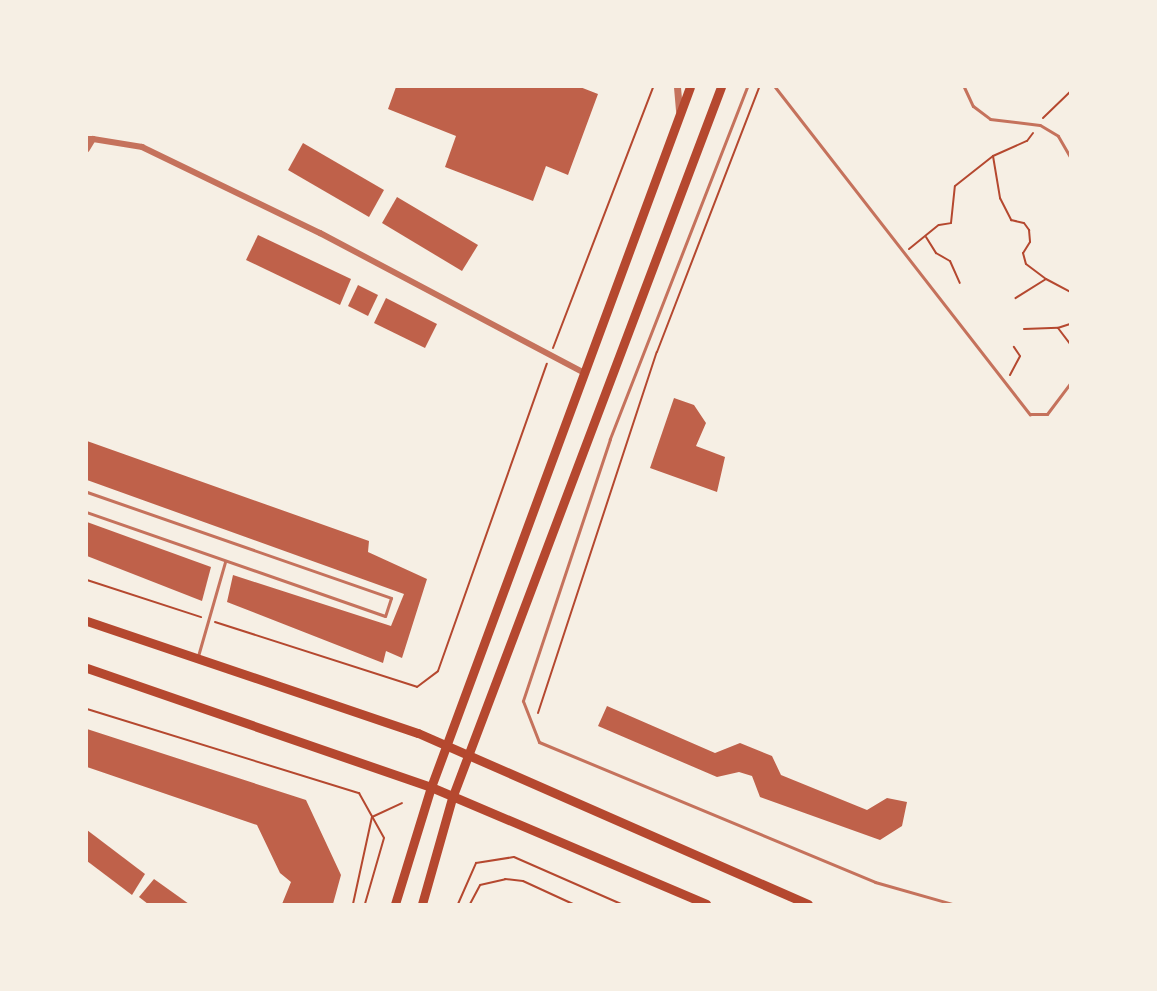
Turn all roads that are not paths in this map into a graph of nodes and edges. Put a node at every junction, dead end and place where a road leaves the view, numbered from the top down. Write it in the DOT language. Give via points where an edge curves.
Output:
graph roads {
  1 [pos="677,87"];
  2 [pos="690,87"];
  3 [pos="721,87"];
  4 [pos="747,87"];
  5 [pos="775,87"];
  6 [pos="964,87"];
  7 [pos="678,119"];
  8 [pos="90,139"];
  9 [pos="87,149"];
  10 [pos="1070,157"];
  11 [pos="584,373"];
  12 [pos="1070,384"];
  13 [pos="87,492"];
  14 [pos="87,512"];
  15 [pos="225,562"];
  16 [pos="87,621"];
  17 [pos="198,658"];
  18 [pos="87,668"];
  19 [pos="447,745"];
  20 [pos="469,755"];
  21 [pos="431,787"];
  22 [pos="452,798"];
  23 [pos="394,904"];
  24 [pos="422,904"];
  25 [pos="706,904"];
  26 [pos="808,904"];
  27 [pos="952,904"];
  1 -- 7 [label="street"];
  2 -- 7 [label="main road"];
  3 -- 20 [label="main road"];
  4 -- 27 [label="lane" via="607,450 523,701 539,742 875,882"];
  5 -- 12 [label="lane" via="1030,414 1047,414"];
  6 -- 10 [label="lane" via="973,106 990,119 1040,125 1058,136"];
  7 -- 11 [label="main road"];
  8 -- 9 [label="street"];
  8 -- 11 [label="street" via="152,152 320,233"];
  11 -- 19 [label="main road"];
  13 -- 15 [label="lane" via="391,598 385,615"];
  14 -- 15 [label="lane"];
  15 -- 17 [label="lane"];
  16 -- 17 [label="main road"];
  17 -- 19 [label="main road"];
  18 -- 21 [label="main road"];
  19 -- 20 [label="main road"];
  19 -- 21 [label="main road"];
  20 -- 22 [label="main road"];
  20 -- 26 [label="main road"];
  21 -- 22 [label="main road"];
  21 -- 23 [label="main road"];
  22 -- 24 [label="main road"];
  22 -- 25 [label="main road"];
}
